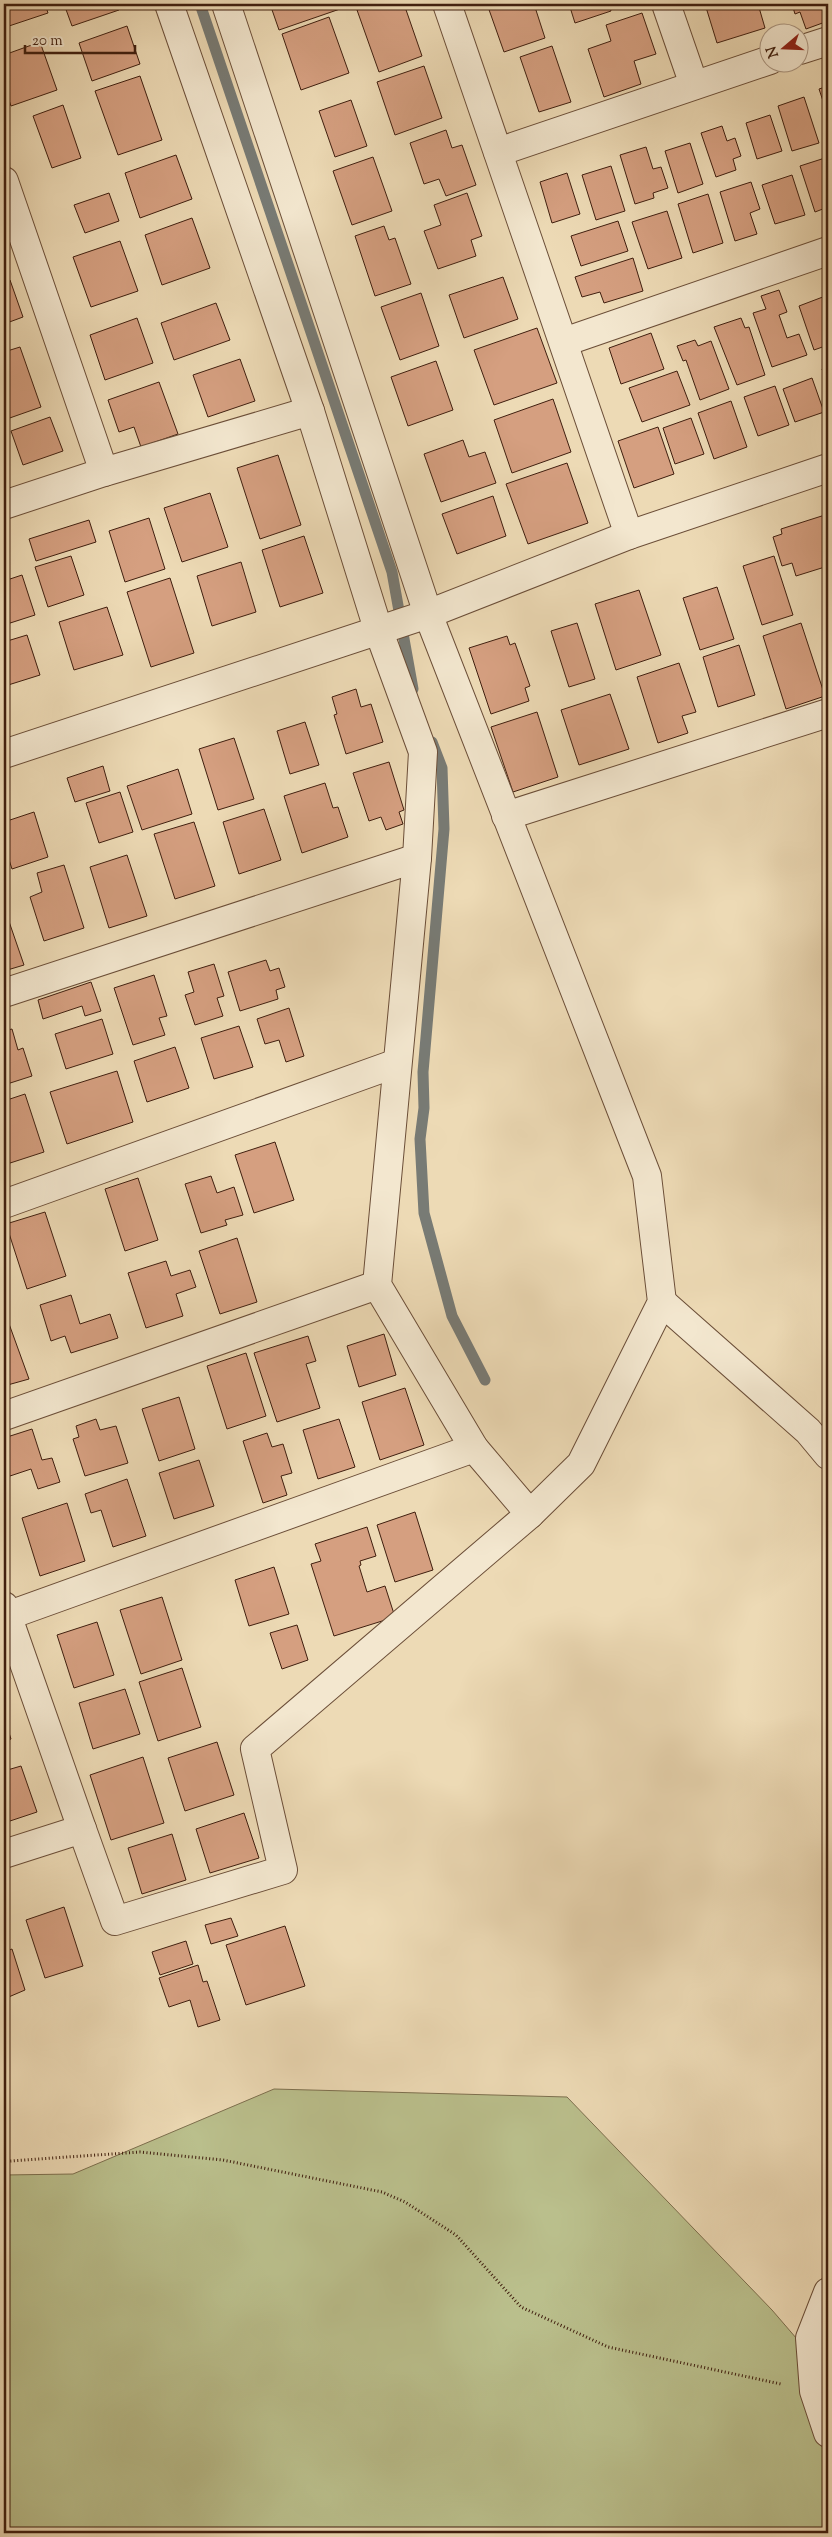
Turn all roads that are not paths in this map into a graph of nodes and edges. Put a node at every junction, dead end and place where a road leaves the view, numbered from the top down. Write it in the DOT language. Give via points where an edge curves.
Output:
graph roads {
  1 [pos="169,4"];
  2 [pos="226,4"];
  3 [pos="447,4"];
  4 [pos="666,4"];
  5 [pos="828,41"];
  6 [pos="810,47"];
  7 [pos="760,63"];
  8 [pos="694,84"];
  9 [pos="498,152"];
  10 [pos="4,181"];
  11 [pos="828,251"];
  12 [pos="564,342"];
  13 [pos="310,411"];
  14 [pos="828,468"];
  15 [pos="104,472"];
  16 [pos="4,505"];
  17 [pos="629,535"];
  18 [pos="428,614"];
  19 [pos="378,629"];
  20 [pos="828,713"];
  21 [pos="4,754"];
  22 [pos="506,816"];
  23 [pos="417,858"];
  24 [pos="4,993"];
  25 [pos="397,1063"];
  26 [pos="4,1204"];
  27 [pos="377,1285"];
  28 [pos="662,1302"];
  29 [pos="4,1416"];
  30 [pos="474,1448"];
  31 [pos="828,1455"];
  32 [pos="530,1514"];
  33 [pos="5,1613"];
  34 [pos="82,1828"];
  35 [pos="4,1854"];
  36 [pos="828,2292"];
  37 [pos="828,2433"];
  1 -- 13 [label="street"];
  2 -- 18 [label="street"];
  3 -- 9 [label="street"];
  4 -- 8 [label="street"];
  5 -- 6 [label="street"];
  7 -- 8 [label="street"];
  8 -- 9 [label="street"];
  9 -- 12 [label="street"];
  10 -- 15 [label="street"];
  11 -- 12 [label="street"];
  12 -- 17 [label="street"];
  13 -- 15 [label="street"];
  13 -- 19 [label="street"];
  14 -- 17 [label="street"];
  15 -- 16 [label="street"];
  17 -- 18 [label="street"];
  18 -- 19 [label="street"];
  18 -- 22 [label="street"];
  19 -- 21 [label="street"];
  19 -- 23 [label="street" via="423,752"];
  20 -- 22 [label="street"];
  22 -- 28 [label="street" via="647,1176"];
  23 -- 24 [label="street"];
  23 -- 25 [label="street"];
  25 -- 26 [label="street"];
  25 -- 27 [label="street"];
  27 -- 29 [label="street"];
  27 -- 30 [label="street"];
  28 -- 31 [label="street" via="808,1431"];
  28 -- 32 [label="street" via="581,1464"];
  30 -- 32 [label="street"];
  30 -- 33 [label="street"];
  32 -- 34 [label="street" via="255,1749 283,1870 115,1921"];
  33 -- 34 [label="street"];
  34 -- 35 [label="street"];
  36 -- 37 [label="street" via="810,2338 814,2391"];
}
